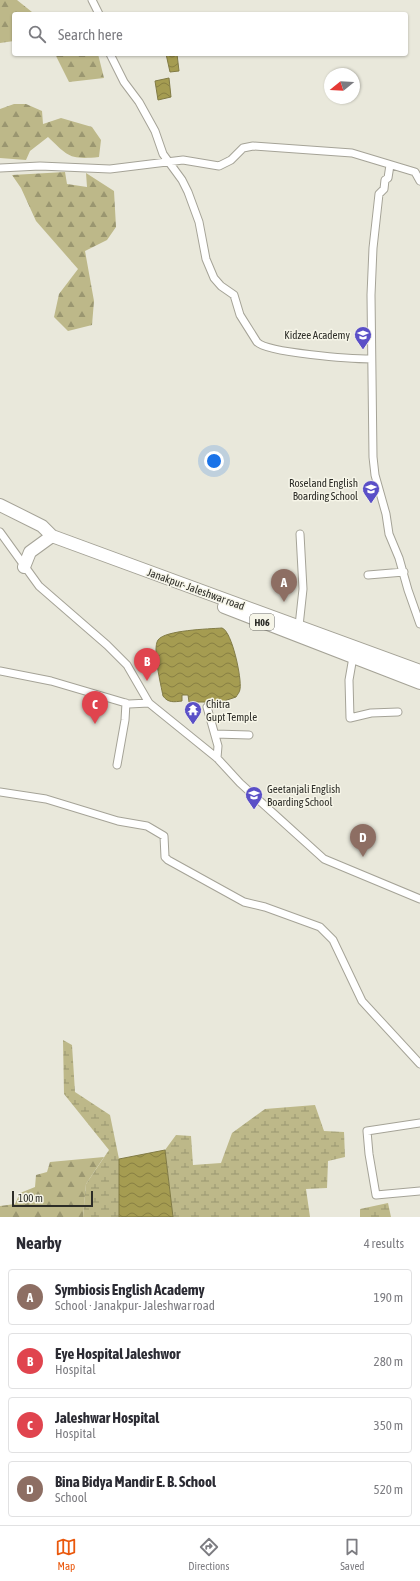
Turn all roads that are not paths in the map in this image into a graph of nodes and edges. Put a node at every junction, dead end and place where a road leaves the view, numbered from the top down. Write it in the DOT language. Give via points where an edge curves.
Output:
graph roads {
  1 [pos="92,0"];
  2 [pos="98,12"];
  3 [pos="111,56"];
  4 [pos="167,162"];
  5 [pos="390,165"];
  6 [pos="0,168"];
  7 [pos="420,181"];
  8 [pos="371,359"];
  9 [pos="0,505"];
  10 [pos="0,532"];
  11 [pos="300,534"];
  12 [pos="52,536"];
  13 [pos="107,557"];
  14 [pos="24,567"];
  15 [pos="404,572"];
  16 [pos="368,575"];
  17 [pos="420,624"];
  18 [pos="299,626"];
  19 [pos="353,657"];
  20 [pos="0,671"];
  21 [pos="420,671"];
  22 [pos="420,683"];
  23 [pos="126,703"];
  24 [pos="149,703"];
  25 [pos="207,707"];
  26 [pos="398,712"];
  27 [pos="215,734"];
  28 [pos="249,735"];
  29 [pos="217,758"];
  30 [pos="117,765"];
  31 [pos="0,792"];
  32 [pos="420,899"];
  33 [pos="420,1064"];
  34 [pos="420,1123"];
  35 [pos="420,1191"];
  1 -- 2 [label="street"];
  3 -- 4 [label="street" via="124,82 156,131"];
  4 -- 5 [label="street" via="188,161 219,166 231,160 243,148 253,146 352,153"];
  4 -- 6 [label="street" via="110,169 40,166"];
  4 -- 8 [label="street" via="188,192 199,222 206,259 214,278 234,295 240,315 259,345"];
  5 -- 7 [label="street" via="415,172"];
  5 -- 8 [label="street" via="376,216"];
  8 -- 15 [label="street" via="371,430 375,475 389,534"];
  9 -- 12 [label="highway, Janakpur- Jaleshwar road / H06" via="42,526"];
  10 -- 14 [label="street"];
  11 -- 18 [label="street" via="303,589"];
  12 -- 13 [label="highway, Janakpur- Jaleshwar road / H06"];
  12 -- 14 [label="highway" via="30,552"];
  13 -- 18 [label="highway, Janakpur- Jaleshwar road / H06"];
  13 -- 19 [label="highway, H06" via="116,566"];
  14 -- 24 [label="street" via="48,595 127,665"];
  15 -- 16 [label="street"];
  15 -- 17 [label="street"];
  18 -- 21 [label="highway, Janakpur- Jaleshwar road / H06"];
  19 -- 22 [label="highway, H06"];
  19 -- 26 [label="street" via="349,680 350,718 371,713"];
  20 -- 23 [label="street" via="51,681"];
  23 -- 24 [label="street"];
  23 -- 30 [label="street"];
  24 -- 29 [label="street"];
  25 -- 27 [label="street"];
  27 -- 28 [label="street"];
  27 -- 29 [label="street"];
  29 -- 32 [label="street" via="240,783 324,859"];
  31 -- 33 [label="street" via="46,798 118,821 147,826 164,836 165,858 168,860 244,902 320,927 333,940 362,1001"];
  34 -- 35 [label="street" via="367,1131 376,1195"];
}
